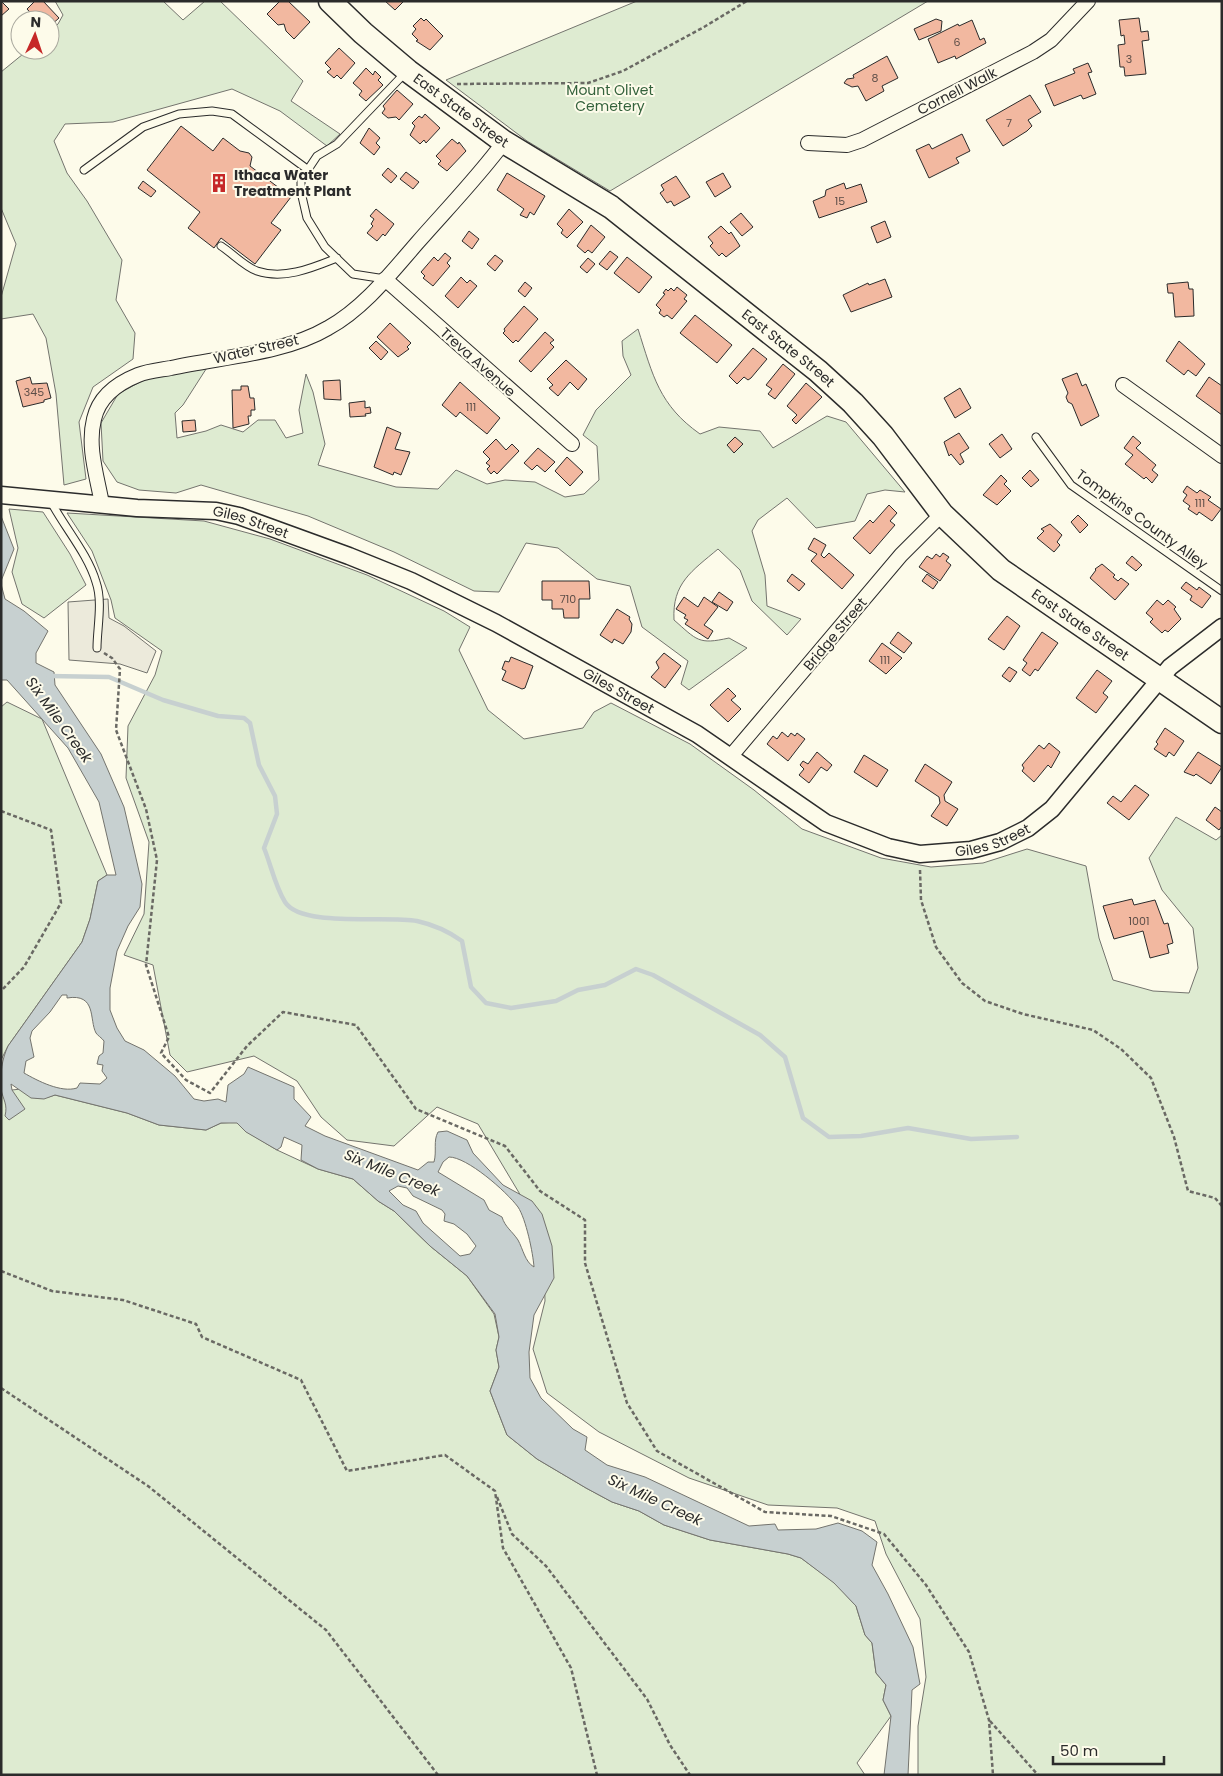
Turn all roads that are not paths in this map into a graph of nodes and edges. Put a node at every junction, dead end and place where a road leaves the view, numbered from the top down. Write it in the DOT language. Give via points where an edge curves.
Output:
graph roads {
  1 [pos="330,1"];
  2 [pos="1088,1"];
  3 [pos="408,71"];
  4 [pos="504,142"];
  5 [pos="808,143"];
  6 [pos="307,169"];
  7 [pos="84,170"];
  8 [pos="221,246"];
  9 [pos="337,258"];
  10 [pos="385,279"];
  11 [pos="1123,384"];
  12 [pos="1036,437"];
  13 [pos="572,444"];
  14 [pos="1222,456"];
  15 [pos="1,495"];
  16 [pos="50,500"];
  17 [pos="102,504"];
  18 [pos="942,514"];
  19 [pos="1222,591"];
  20 [pos="1222,627"];
  21 [pos="97,648"];
  22 [pos="1159,679"];
  23 [pos="1222,722"];
  24 [pos="731,756"];
  1 -- 3 [label="highway, East State Street"];
  2 -- 5 [label="street, Cornell Walk" via="1058,34 1033,52 862,140 847,145"];
  3 -- 4 [label="highway, East State Street"];
  3 -- 6 [label="lane"];
  4 -- 10 [label="street, Water Street"];
  4 -- 18 [label="highway, East State Street" via="611,207 818,370 883,436"];
  6 -- 7 [label="lane" via="232,114 212,111 179,114 143,127"];
  6 -- 9 [label="lane" via="301,180 301,192 307,218"];
  8 -- 9 [label="lane" via="256,271 273,274 306,271"];
  9 -- 10 [label="lane" via="353,274"];
  10 -- 13 [label="street, Treva Avenue"];
  10 -- 17 [label="street, Water Street" via="365,300 326,330 269,349 139,375 114,388 99,406 91,432"];
  11 -- 14 [label="street"];
  12 -- 19 [label="lane, Tompkins County Alley" via="1070,485"];
  15 -- 16 [label="street, Giles Street"];
  16 -- 17 [label="street, Giles Street"];
  16 -- 21 [label="lane" via="90,566 97,584"];
  17 -- 24 [label="street, Giles Street" via="216,511 240,516 411,581 496,623 698,734"];
  18 -- 22 [label="highway, East State Street" via="1001,570"];
  18 -- 24 [label="street, Bridge Street" via="901,555"];
  20 -- 22 [label="street, Giles Street"];
  22 -- 23 [label="highway, East State Street"];
  22 -- 24 [label="street, Giles Street" via="1052,809 1028,828 1000,842 971,850 920,854 888,847 826,823"];
}
